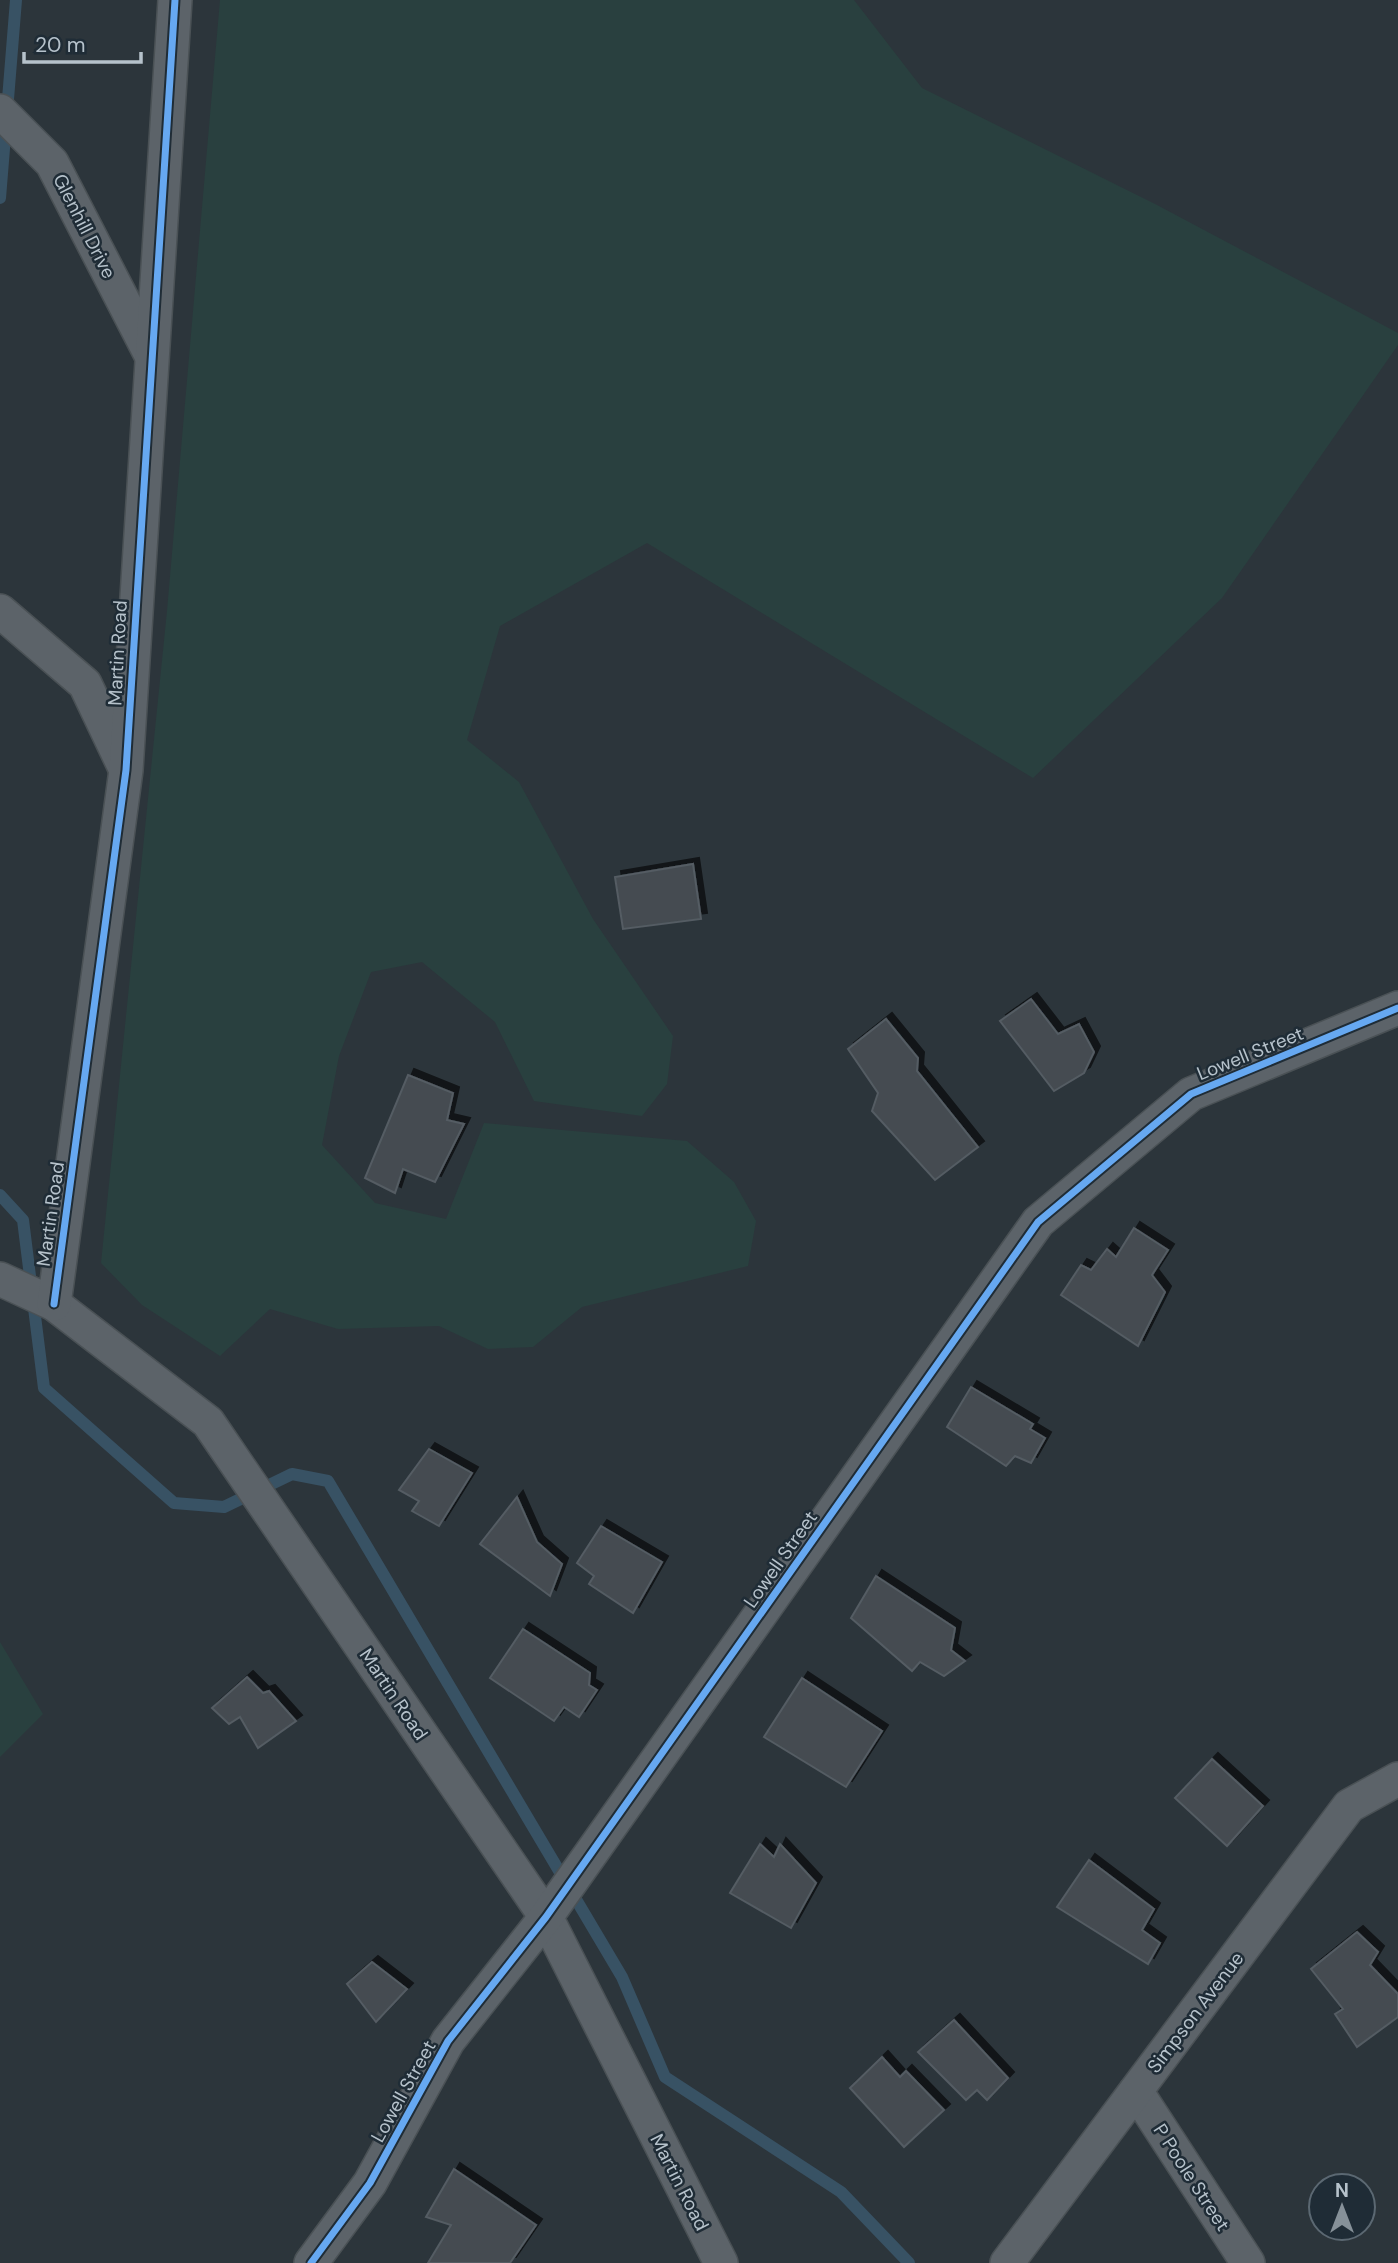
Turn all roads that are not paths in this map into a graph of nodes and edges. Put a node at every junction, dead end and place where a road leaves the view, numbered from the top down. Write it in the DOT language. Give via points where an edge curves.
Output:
graph roads {
  1 [pos="175,0"];
  2 [pos="0,111"];
  3 [pos="151,355"];
  4 [pos="0,611"];
  5 [pos="126,771"];
  6 [pos="1398,1008"];
  7 [pos="0,1279"];
  8 [pos="54,1304"];
  9 [pos="1398,1779"];
  10 [pos="546,1917"];
  11 [pos="1136,2091"];
  12 [pos="311,2263"];
  13 [pos="721,2263"];
  14 [pos="1007,2263"];
  15 [pos="1248,2263"];
  1 -- 3 [label="street, Martin Road"];
  2 -- 3 [label="street, Glenhill Drive" via="52,163"];
  3 -- 5 [label="street, Martin Road"];
  4 -- 5 [label="street" via="85,684"];
  5 -- 8 [label="street, Martin Road"];
  6 -- 10 [label="street, Lowell Street" via="1191,1094 1038,1222"];
  7 -- 8 [label="street"];
  8 -- 10 [label="street, Martin Road" via="208,1422"];
  9 -- 11 [label="street, Simpson Avenue" via="1349,1806"];
  10 -- 12 [label="street, Lowell Street" via="448,2041 370,2183"];
  10 -- 13 [label="street, Martin Road"];
  11 -- 14 [label="street, Simpson Avenue"];
  11 -- 15 [label="street, P Poole Street"];
}
